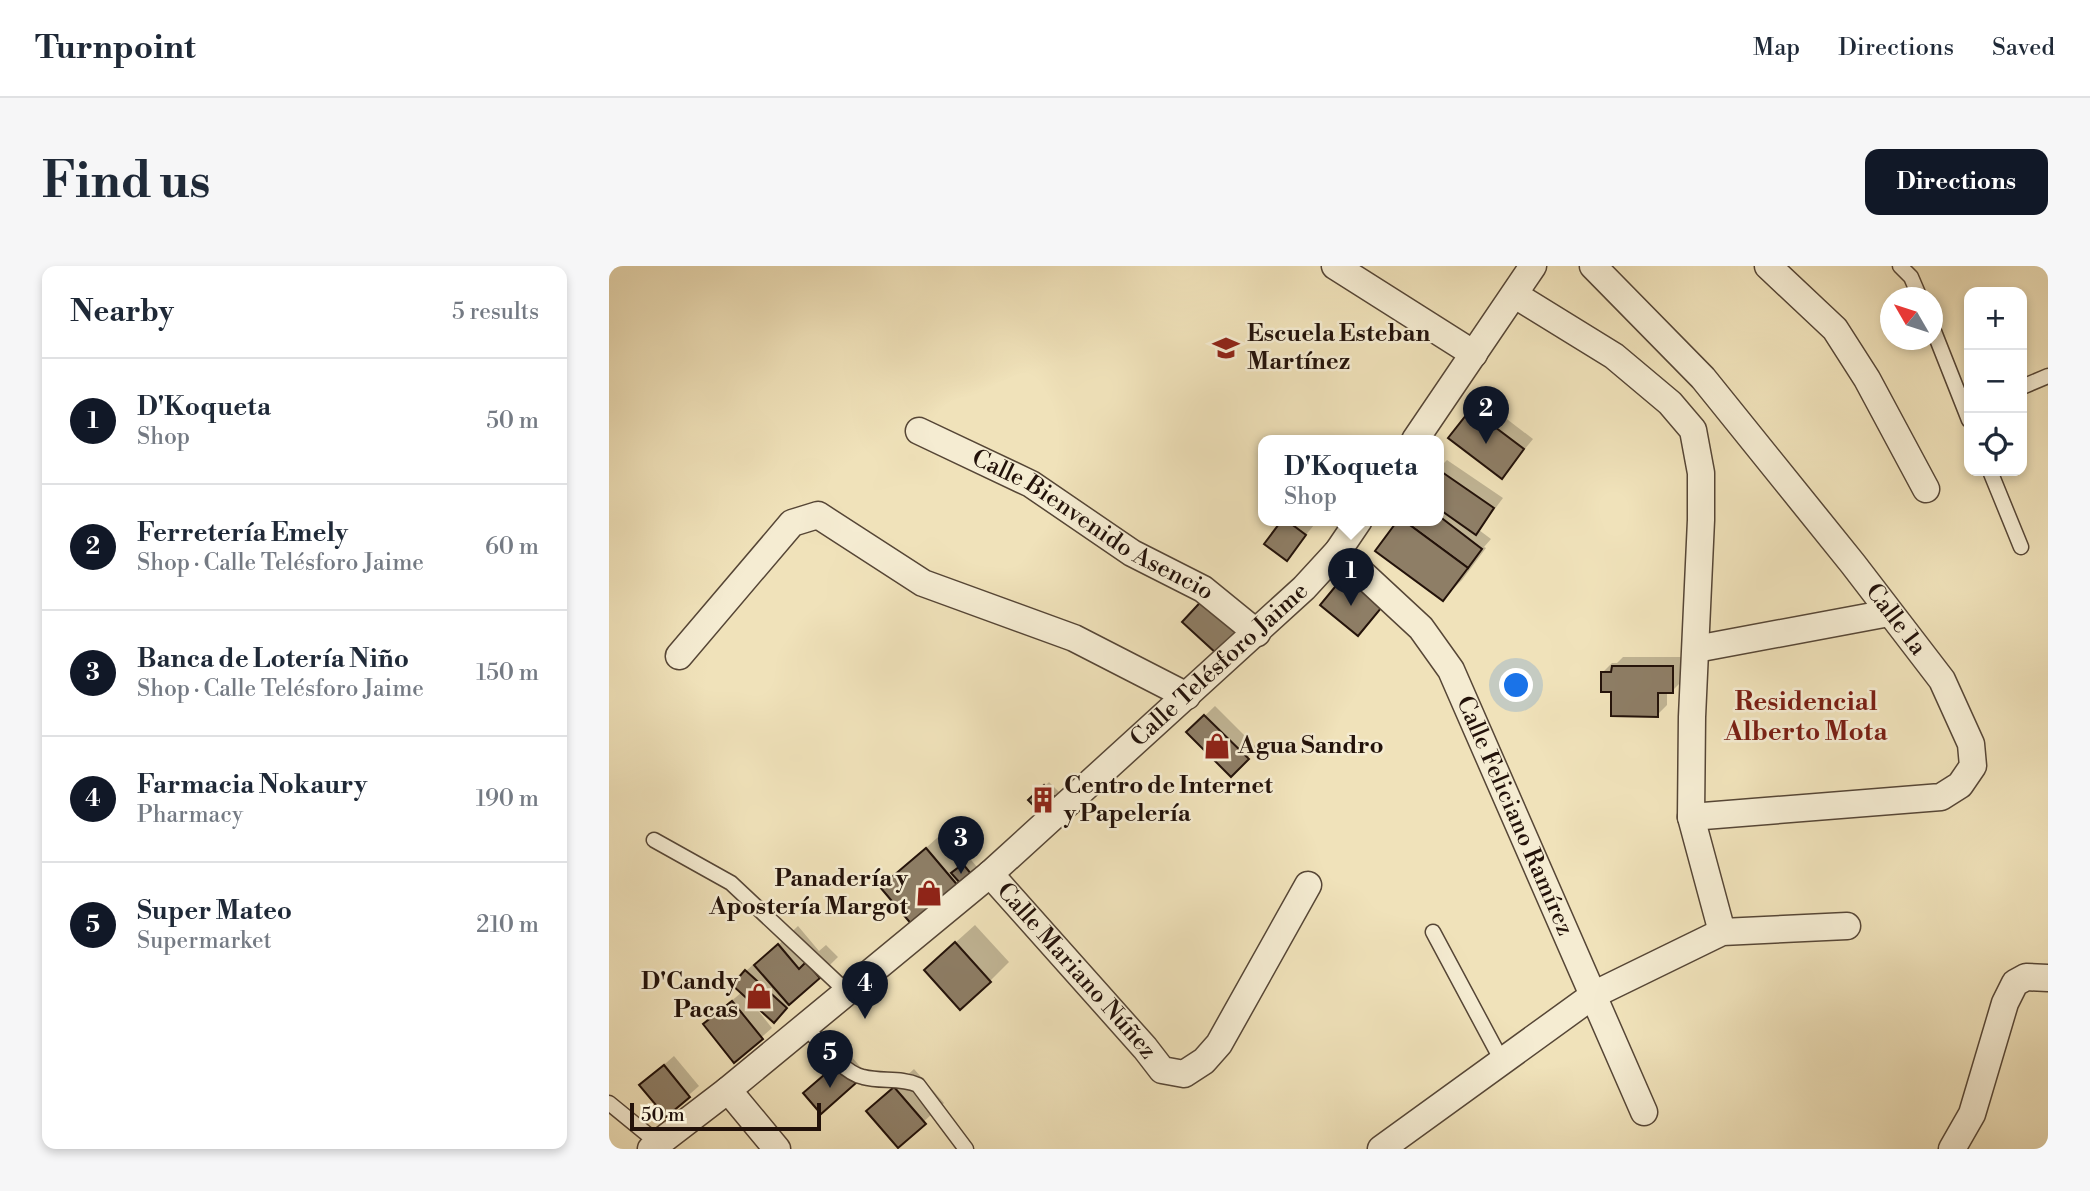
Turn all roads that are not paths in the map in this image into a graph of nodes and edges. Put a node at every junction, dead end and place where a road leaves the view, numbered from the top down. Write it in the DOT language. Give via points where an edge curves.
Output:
graph roads {
  1 [pos="1335,266"];
  2 [pos="1533,266"];
  3 [pos="1593,266"];
  4 [pos="1768,266"];
  5 [pos="1900,266"];
  6 [pos="1915,287"];
  7 [pos="1515,295"];
  8 [pos="1942,350"];
  9 [pos="1474,354"];
  10 [pos="2048,376"];
  11 [pos="1703,378"];
  12 [pos="2027,385"];
  13 [pos="1670,403"];
  14 [pos="1964,403"];
  15 [pos="919,432"];
  16 [pos="1418,435"];
  17 [pos="1992,476"];
  18 [pos="1926,489"];
  19 [pos="1355,526"];
  20 [pos="2021,547"];
  21 [pos="1338,551"];
  22 [pos="1888,613"];
  23 [pos="1257,633"];
  24 [pos="1696,649"];
  25 [pos="679,656"];
  26 [pos="1187,696"];
  27 [pos="1691,817"];
  28 [pos="654,839"];
  29 [pos="990,874"];
  30 [pos="1308,885"];
  31 [pos="1847,926"];
  32 [pos="1433,932"];
  33 [pos="1721,932"];
  34 [pos="2048,978"];
  35 [pos="847,992"];
  36 [pos="1595,995"];
  37 [pos="805,1027"];
  38 [pos="1502,1061"];
  39 [pos="727,1090"];
  40 [pos="609,1103"];
  41 [pos="1644,1112"];
  42 [pos="654,1146"];
  43 [pos="777,1149"];
  44 [pos="966,1149"];
  45 [pos="1381,1149"];
  46 [pos="1952,1149"];
  1 -- 9 [label="street"];
  2 -- 7 [label="street"];
  3 -- 11 [label="street, Calle 1a"];
  4 -- 18 [label="street" via="1835,329"];
  5 -- 6 [label="lane"];
  7 -- 9 [label="street"];
  7 -- 13 [label="street" via="1614,356"];
  8 -- 14 [label="lane"];
  9 -- 16 [label="street"];
  10 -- 12 [label="lane"];
  11 -- 13 [label="street"];
  11 -- 22 [label="street, Calle 1a"];
  13 -- 24 [label="street" via="1693,430 1701,473"];
  15 -- 23 [label="street, Calle Bienvenido Asencio" via="1031,484 1132,554 1203,589"];
  17 -- 20 [label="lane"];
  19 -- 21 [label="street, Calle Telésforo Jaime"];
  21 -- 23 [label="street, Calle Telésforo Jaime"];
  21 -- 36 [label="street, Calle Feliciano Ramírez" via="1421,628 1451,670"];
  22 -- 24 [label="street"];
  22 -- 27 [label="street, Calle 1a" via="1942,680 1971,744 1973,766 1960,785 1941,797"];
  23 -- 26 [label="street, Calle Telésforo Jaime"];
  24 -- 27 [label="street"];
  25 -- 26 [label="street" via="792,523 818,515 922,583 1073,638"];
  26 -- 29 [label="street, Calle Telésforo Jaime"];
  27 -- 33 [label="street"];
  28 -- 35 [label="lane" via="731,883"];
  29 -- 30 [label="street, Calle Mariano Núñez" via="1162,1070 1184,1074 1219,1044"];
  29 -- 35 [label="street, Calle Telésforo Jaime"];
  31 -- 33 [label="street"];
  32 -- 38 [label="lane"];
  33 -- 36 [label="street"];
  34 -- 46 [label="street" via="2026,977 2015,983 1972,1114"];
  35 -- 37 [label="street, Calle Telésforo Jaime"];
  36 -- 38 [label="street"];
  36 -- 41 [label="street, Calle Feliciano Ramírez"];
  37 -- 39 [label="street, Calle Telésforo Jaime"];
  37 -- 44 [label="lane" via="851,1072 918,1085"];
  38 -- 45 [label="street"];
  39 -- 42 [label="street, Calle Telésforo Jaime"];
  39 -- 43 [label="street"];
  40 -- 42 [label="lane"];
}
